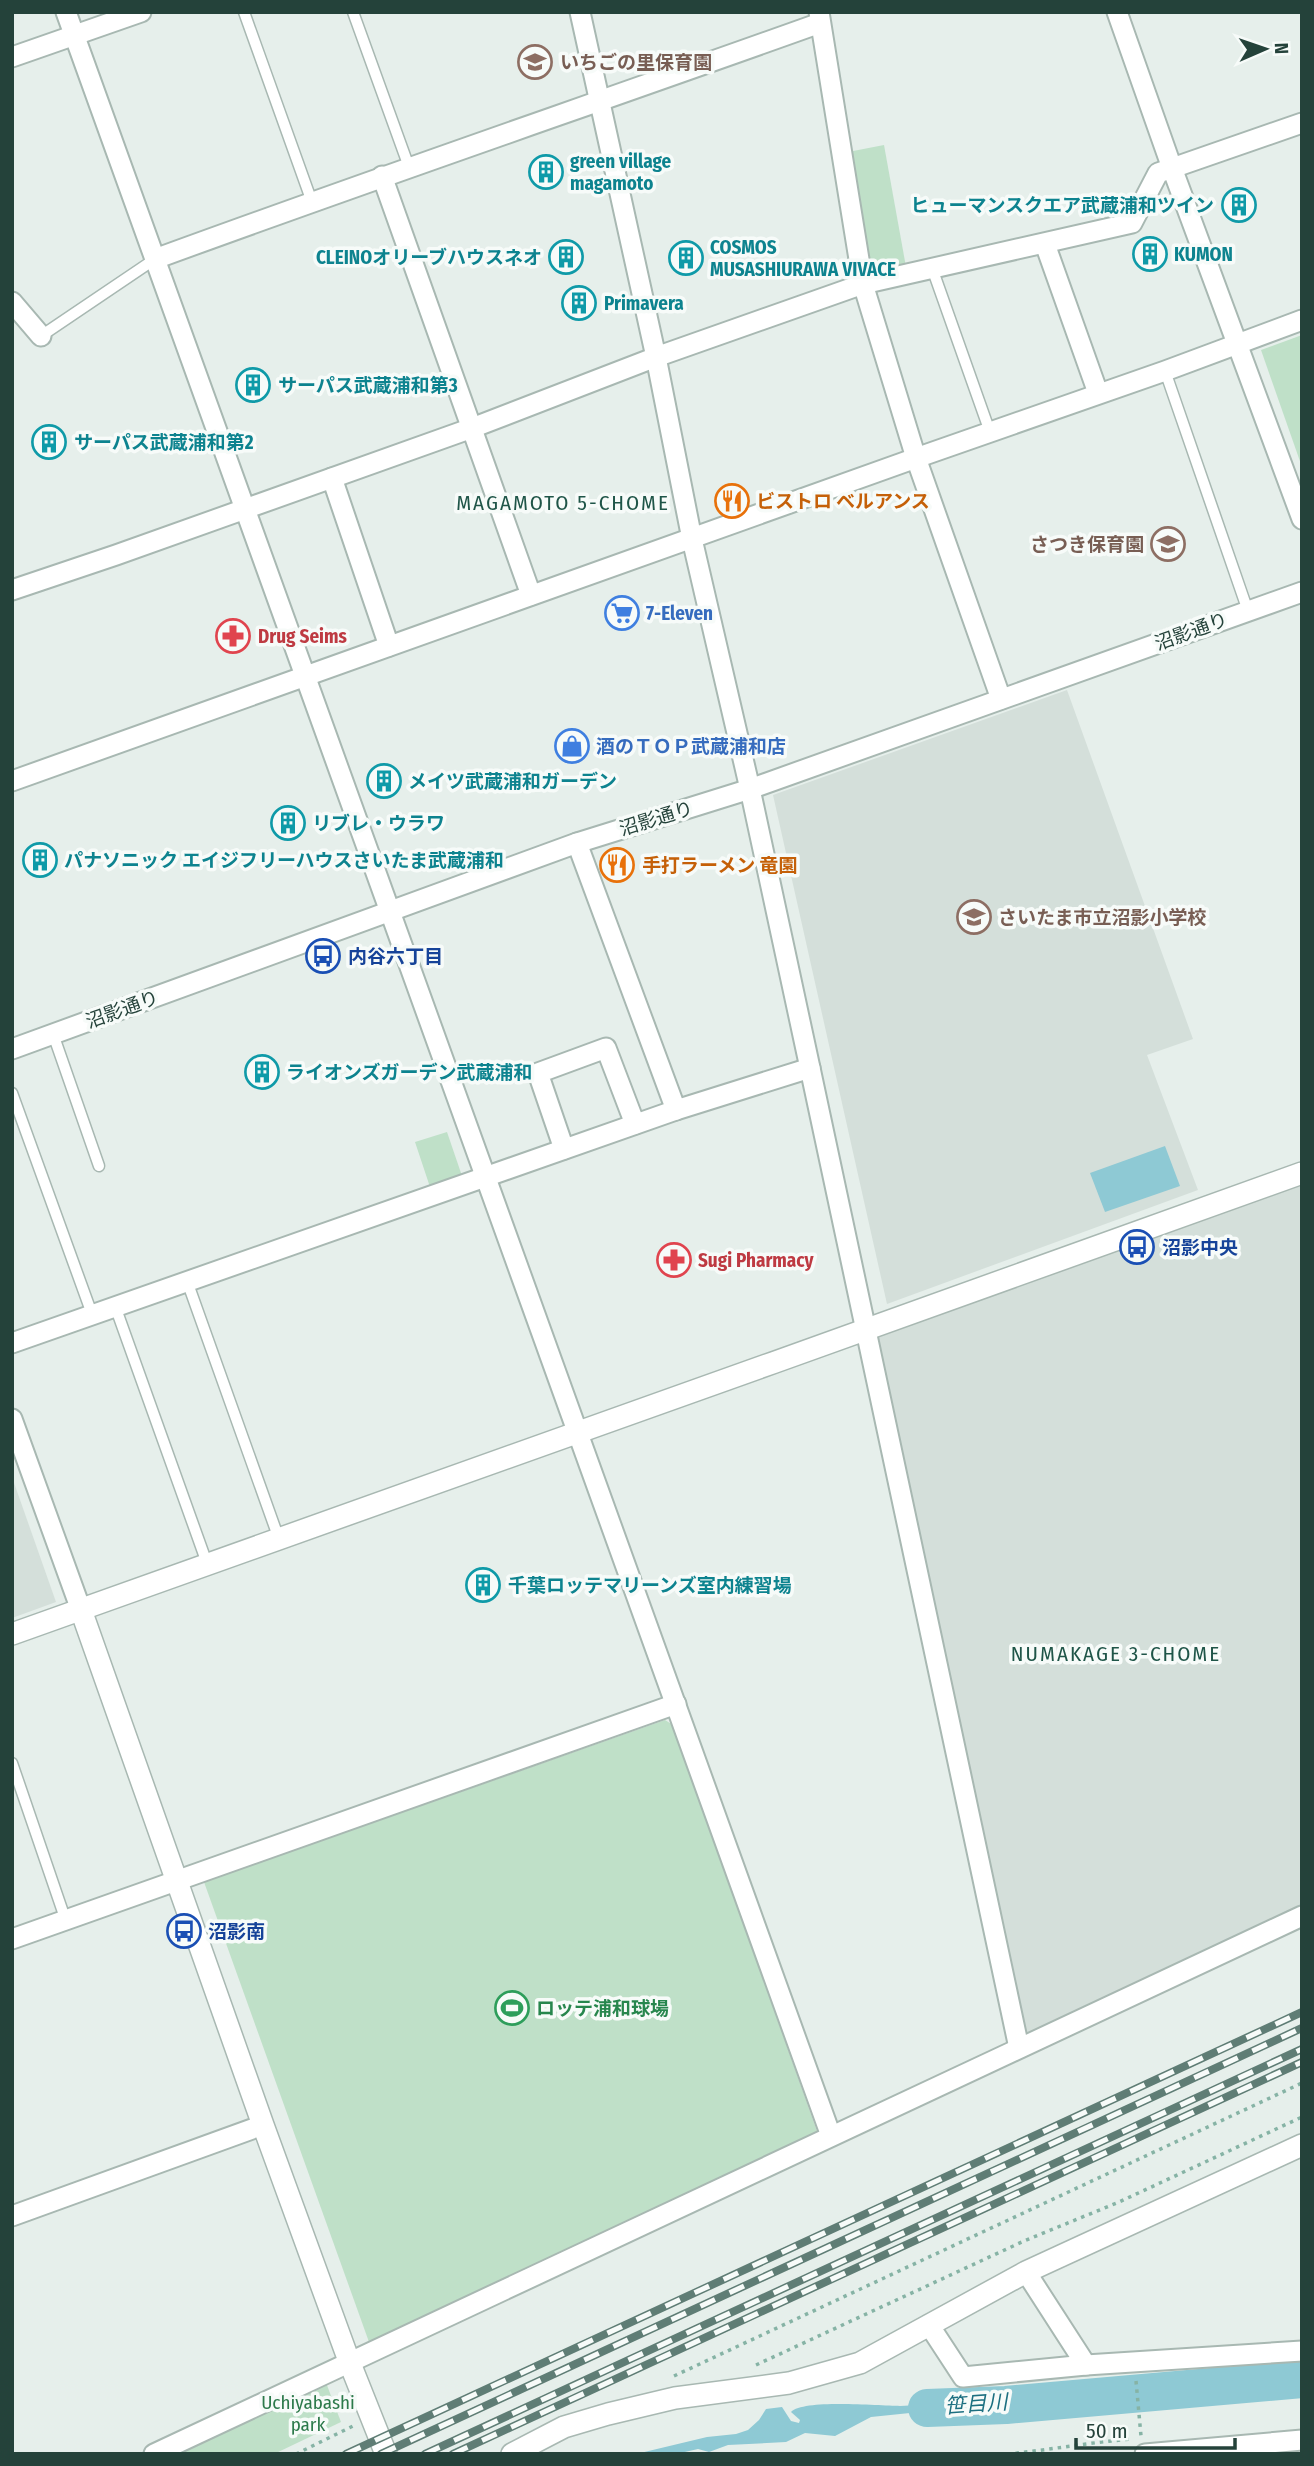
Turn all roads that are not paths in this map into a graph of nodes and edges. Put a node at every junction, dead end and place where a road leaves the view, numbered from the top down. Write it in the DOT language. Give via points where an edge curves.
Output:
graph roads {
  1 [pos="66,12"];
  2 [pos="141,12"];
  3 [pos="244,12"];
  4 [pos="353,12"];
  5 [pos="580,12"];
  6 [pos="1117,12"];
  7 [pos="819,17"];
  8 [pos="75,35"];
  9 [pos="12,57"];
  10 [pos="600,102"];
  11 [pos="1302,123"];
  12 [pos="409,167"];
  13 [pos="1172,168"];
  14 [pos="382,176"];
  15 [pos="312,202"];
  16 [pos="1045,244"];
  17 [pos="155,259"];
  18 [pos="932,268"];
  19 [pos="863,284"];
  20 [pos="13,305"];
  21 [pos="1302,320"];
  22 [pos="41,335"];
  23 [pos="1237,343"];
  24 [pos="656,357"];
  25 [pos="1165,371"];
  26 [pos="1098,393"];
  27 [pos="472,428"];
  28 [pos="990,432"];
  29 [pos="916,458"];
  30 [pos="332,478"];
  31 [pos="246,509"];
  32 [pos="1302,519"];
  33 [pos="692,539"];
  34 [pos="12,590"];
  35 [pos="1302,592"];
  36 [pos="531,595"];
  37 [pos="1248,611"];
  38 [pos="389,646"];
  39 [pos="305,676"];
  40 [pos="1001,699"];
  41 [pos="12,781"];
  42 [pos="750,789"];
  43 [pos="577,843"];
  44 [pos="390,911"];
  45 [pos="53,1034"];
  46 [pos="12,1049"];
  47 [pos="810,1068"];
  48 [pos="12,1093"];
  49 [pos="676,1110"];
  50 [pos="635,1124"];
  51 [pos="564,1149"];
  52 [pos="99,1166"];
  53 [pos="1302,1173"];
  54 [pos="486,1177"];
  55 [pos="187,1281"];
  56 [pos="115,1306"];
  57 [pos="92,1314"];
  58 [pos="866,1329"];
  59 [pos="12,1343"];
  60 [pos="12,1419"];
  61 [pos="578,1433"];
  62 [pos="279,1539"];
  63 [pos="208,1566"];
  64 [pos="81,1610"];
  65 [pos="12,1634"];
  66 [pos="676,1704"];
  67 [pos="12,1763"];
  68 [pos="176,1883"];
  69 [pos="1302,1916"];
  70 [pos="66,1921"];
  71 [pos="12,1939"];
  72 [pos="1019,2048"];
  73 [pos="263,2125"];
  74 [pos="831,2136"];
  75 [pos="1302,2145"];
  76 [pos="12,2216"];
  77 [pos="1026,2272"];
  78 [pos="929,2325"];
  79 [pos="1302,2351"];
  80 [pos="349,2361"];
  81 [pos="1086,2365"];
  82 [pos="1302,2440"];
  83 [pos="1142,2442"];
  84 [pos="154,2454"];
  85 [pos="386,2454"];
  86 [pos="512,2454"];
  1 -- 8 [label="street"];
  2 -- 8 [label="street"];
  3 -- 15 [label="lane"];
  4 -- 12 [label="lane"];
  5 -- 10 [label="street"];
  6 -- 13 [label="street"];
  7 -- 10 [label="street"];
  7 -- 19 [label="street"];
  8 -- 9 [label="street"];
  8 -- 17 [label="street"];
  10 -- 12 [label="street"];
  10 -- 24 [label="street"];
  11 -- 13 [label="street"];
  12 -- 14 [label="street"];
  13 -- 16 [label="street" via="1158,173 1132,223"];
  13 -- 23 [label="street"];
  14 -- 15 [label="street"];
  14 -- 27 [label="street"];
  15 -- 17 [label="street"];
  16 -- 18 [label="street"];
  16 -- 26 [label="street"];
  17 -- 22 [label="lane"];
  17 -- 31 [label="street"];
  18 -- 19 [label="street"];
  18 -- 28 [label="lane"];
  19 -- 24 [label="street"];
  19 -- 29 [label="street"];
  20 -- 22 [label="street"];
  21 -- 23 [label="street"];
  23 -- 25 [label="street"];
  23 -- 32 [label="street"];
  24 -- 27 [label="street"];
  24 -- 33 [label="street"];
  25 -- 26 [label="street"];
  25 -- 37 [label="lane"];
  26 -- 28 [label="street"];
  27 -- 30 [label="street"];
  27 -- 36 [label="street"];
  28 -- 29 [label="street"];
  29 -- 33 [label="street"];
  29 -- 40 [label="street"];
  30 -- 31 [label="street"];
  30 -- 38 [label="street"];
  31 -- 34 [label="street"];
  31 -- 39 [label="street"];
  33 -- 36 [label="street"];
  33 -- 42 [label="street"];
  35 -- 37 [label="street, 沼影通り"];
  36 -- 38 [label="street"];
  37 -- 40 [label="street, 沼影通り"];
  38 -- 39 [label="street"];
  39 -- 41 [label="street"];
  39 -- 44 [label="street"];
  40 -- 42 [label="street, 沼影通り"];
  42 -- 43 [label="street, 沼影通り"];
  42 -- 47 [label="street"];
  43 -- 44 [label="street, 沼影通り"];
  43 -- 49 [label="street"];
  44 -- 45 [label="street, 沼影通り"];
  44 -- 54 [label="street"];
  45 -- 46 [label="street, 沼影通り"];
  45 -- 52 [label="lane"];
  47 -- 49 [label="street"];
  47 -- 58 [label="street"];
  48 -- 57 [label="lane"];
  49 -- 50 [label="street"];
  50 -- 51 [label="street"];
  50 -- 51 [label="street" via="606,1048 538,1073"];
  51 -- 54 [label="street"];
  53 -- 58 [label="street"];
  54 -- 55 [label="street"];
  54 -- 61 [label="street"];
  55 -- 56 [label="street"];
  55 -- 62 [label="lane"];
  56 -- 57 [label="street"];
  56 -- 63 [label="lane"];
  57 -- 59 [label="street"];
  58 -- 61 [label="street"];
  58 -- 72 [label="street"];
  60 -- 64 [label="street"];
  61 -- 62 [label="street"];
  61 -- 66 [label="street"];
  62 -- 63 [label="street"];
  63 -- 64 [label="street"];
  64 -- 65 [label="street"];
  64 -- 68 [label="street"];
  66 -- 68 [label="street"];
  66 -- 74 [label="street"];
  67 -- 70 [label="lane"];
  68 -- 70 [label="street"];
  68 -- 73 [label="street"];
  69 -- 72 [label="street"];
  70 -- 71 [label="street"];
  72 -- 74 [label="street"];
  73 -- 76 [label="street"];
  73 -- 80 [label="street"];
  74 -- 80 [label="street"];
  75 -- 77 [label="street"];
  77 -- 78 [label="street"];
  77 -- 81 [label="street"];
  78 -- 81 [label="street" via="963,2377"];
  78 -- 86 [label="street" via="860,2363 829,2373 789,2384 675,2398 608,2414 564,2427"];
  79 -- 81 [label="street"];
  80 -- 84 [label="street"];
  80 -- 85 [label="street"];
  82 -- 83 [label="street"];
}
